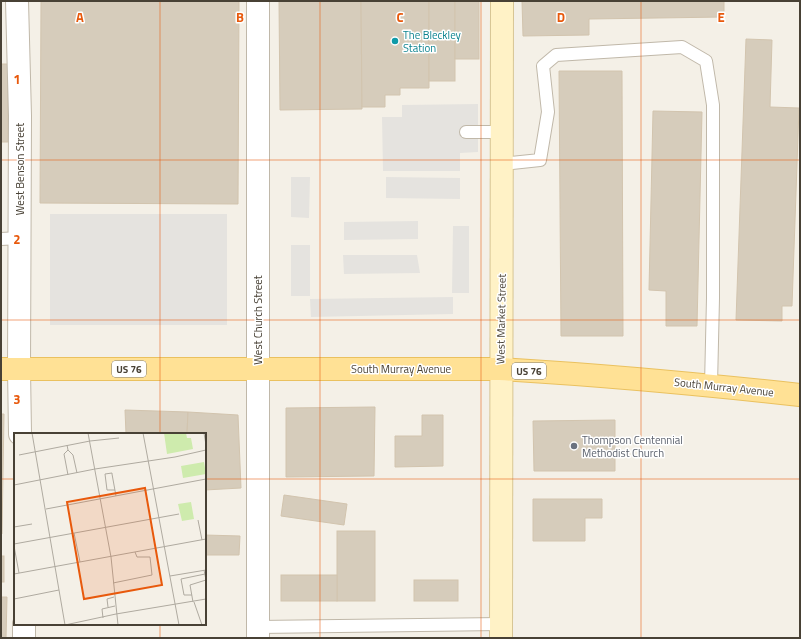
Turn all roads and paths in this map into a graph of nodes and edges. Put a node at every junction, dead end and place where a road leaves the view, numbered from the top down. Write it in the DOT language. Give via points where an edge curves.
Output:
graph roads {
  1 [pos="17,1"];
  2 [pos="258,1"];
  3 [pos="502,1"];
  4 [pos="466,132"];
  5 [pos="502,132"];
  6 [pos="502,164"];
  7 [pos="10,238"];
  8 [pos="10,369"];
  9 [pos="500,369"];
  10 [pos="258,370"];
  11 [pos="711,385"];
  12 [pos="800,395"];
  13 [pos="20,433"];
  14 [pos="24,625"];
  15 [pos="501,631"];
  16 [pos="258,633"];
  17 [pos="24,638"];
  1 -- 7 [label="street, West Benson Street" via="20,116"];
  2 -- 10 [label="street, West Church Street"];
  3 -- 5 [label="street, West Market Street"];
  4 -- 5 [label="lane"];
  5 -- 6 [label="street, West Market Street"];
  6 -- 9 [label="street, West Market Street"];
  6 -- 11 [label="lane" via="540,160 548,112 543,66 556,55 682,47 706,61 713,105"];
  7 -- 8 [label="street, West Benson Street"];
  8 -- 10 [label="main road, South Murray Avenue / US 76"];
  8 -- 13 [label="street, West Benson Street"];
  9 -- 10 [label="main road, South Murray Avenue / US 76"];
  9 -- 11 [label="main road, South Murray Avenue / US 76"];
  9 -- 15 [label="street, West Market Street"];
  10 -- 16 [label="street, West Church Street"];
  11 -- 12 [label="main road, South Murray Avenue / US 76"];
  14 -- 17 [label="street"];
  15 -- 16 [label="lane"];
}
